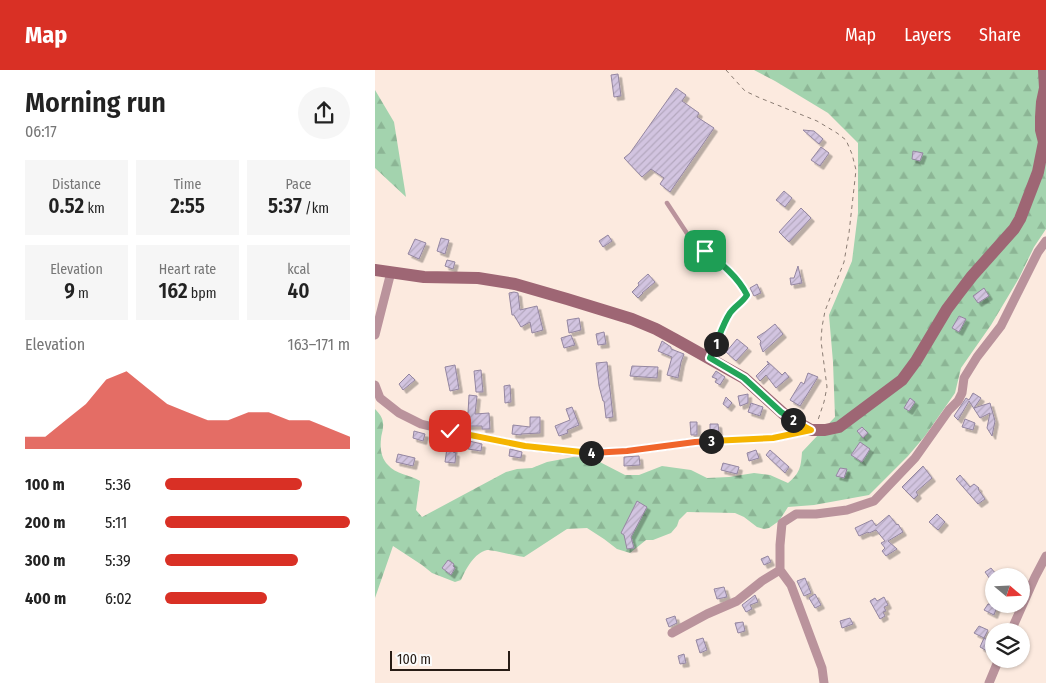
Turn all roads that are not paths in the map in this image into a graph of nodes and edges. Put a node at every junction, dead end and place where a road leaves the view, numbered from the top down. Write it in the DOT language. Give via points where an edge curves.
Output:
graph roads {
  1 [pos="1044,70"];
  2 [pos="1045,145"];
  3 [pos="667,203"];
  4 [pos="1046,241"];
  5 [pos="375,270"];
  6 [pos="391,272"];
  7 [pos="375,335"];
  8 [pos="710,358"];
  9 [pos="375,384"];
  10 [pos="813,430"];
  11 [pos="1046,556"];
  12 [pos="780,570"];
  13 [pos="1015,623"];
  14 [pos="672,633"];
  15 [pos="995,668"];
  16 [pos="824,683"];
  17 [pos="989,683"];
  1 -- 2 [label="main road" via="1041,130"];
  2 -- 10 [label="main road" via="1038,172 1014,229 959,293 902,380 839,427"];
  3 -- 8 [label="lane" via="694,244 729,271 747,295 729,315"];
  4 -- 12 [label="street" via="1001,326 964,378 958,401 915,458 874,501 847,510 796,514 782,523"];
  5 -- 6 [label="main road"];
  6 -- 7 [label="street"];
  6 -- 8 [label="main road" via="515,284 632,319"];
  8 -- 10 [label="main road" via="744,378 786,416"];
  9 -- 10 [label="street" via="380,398 399,414 421,424 525,446 586,453 773,438"];
  11 -- 13 [label="street"];
  12 -- 14 [label="street" via="737,601"];
  12 -- 16 [label="street" via="791,585 822,668"];
  15 -- 17 [label="street"];
}
